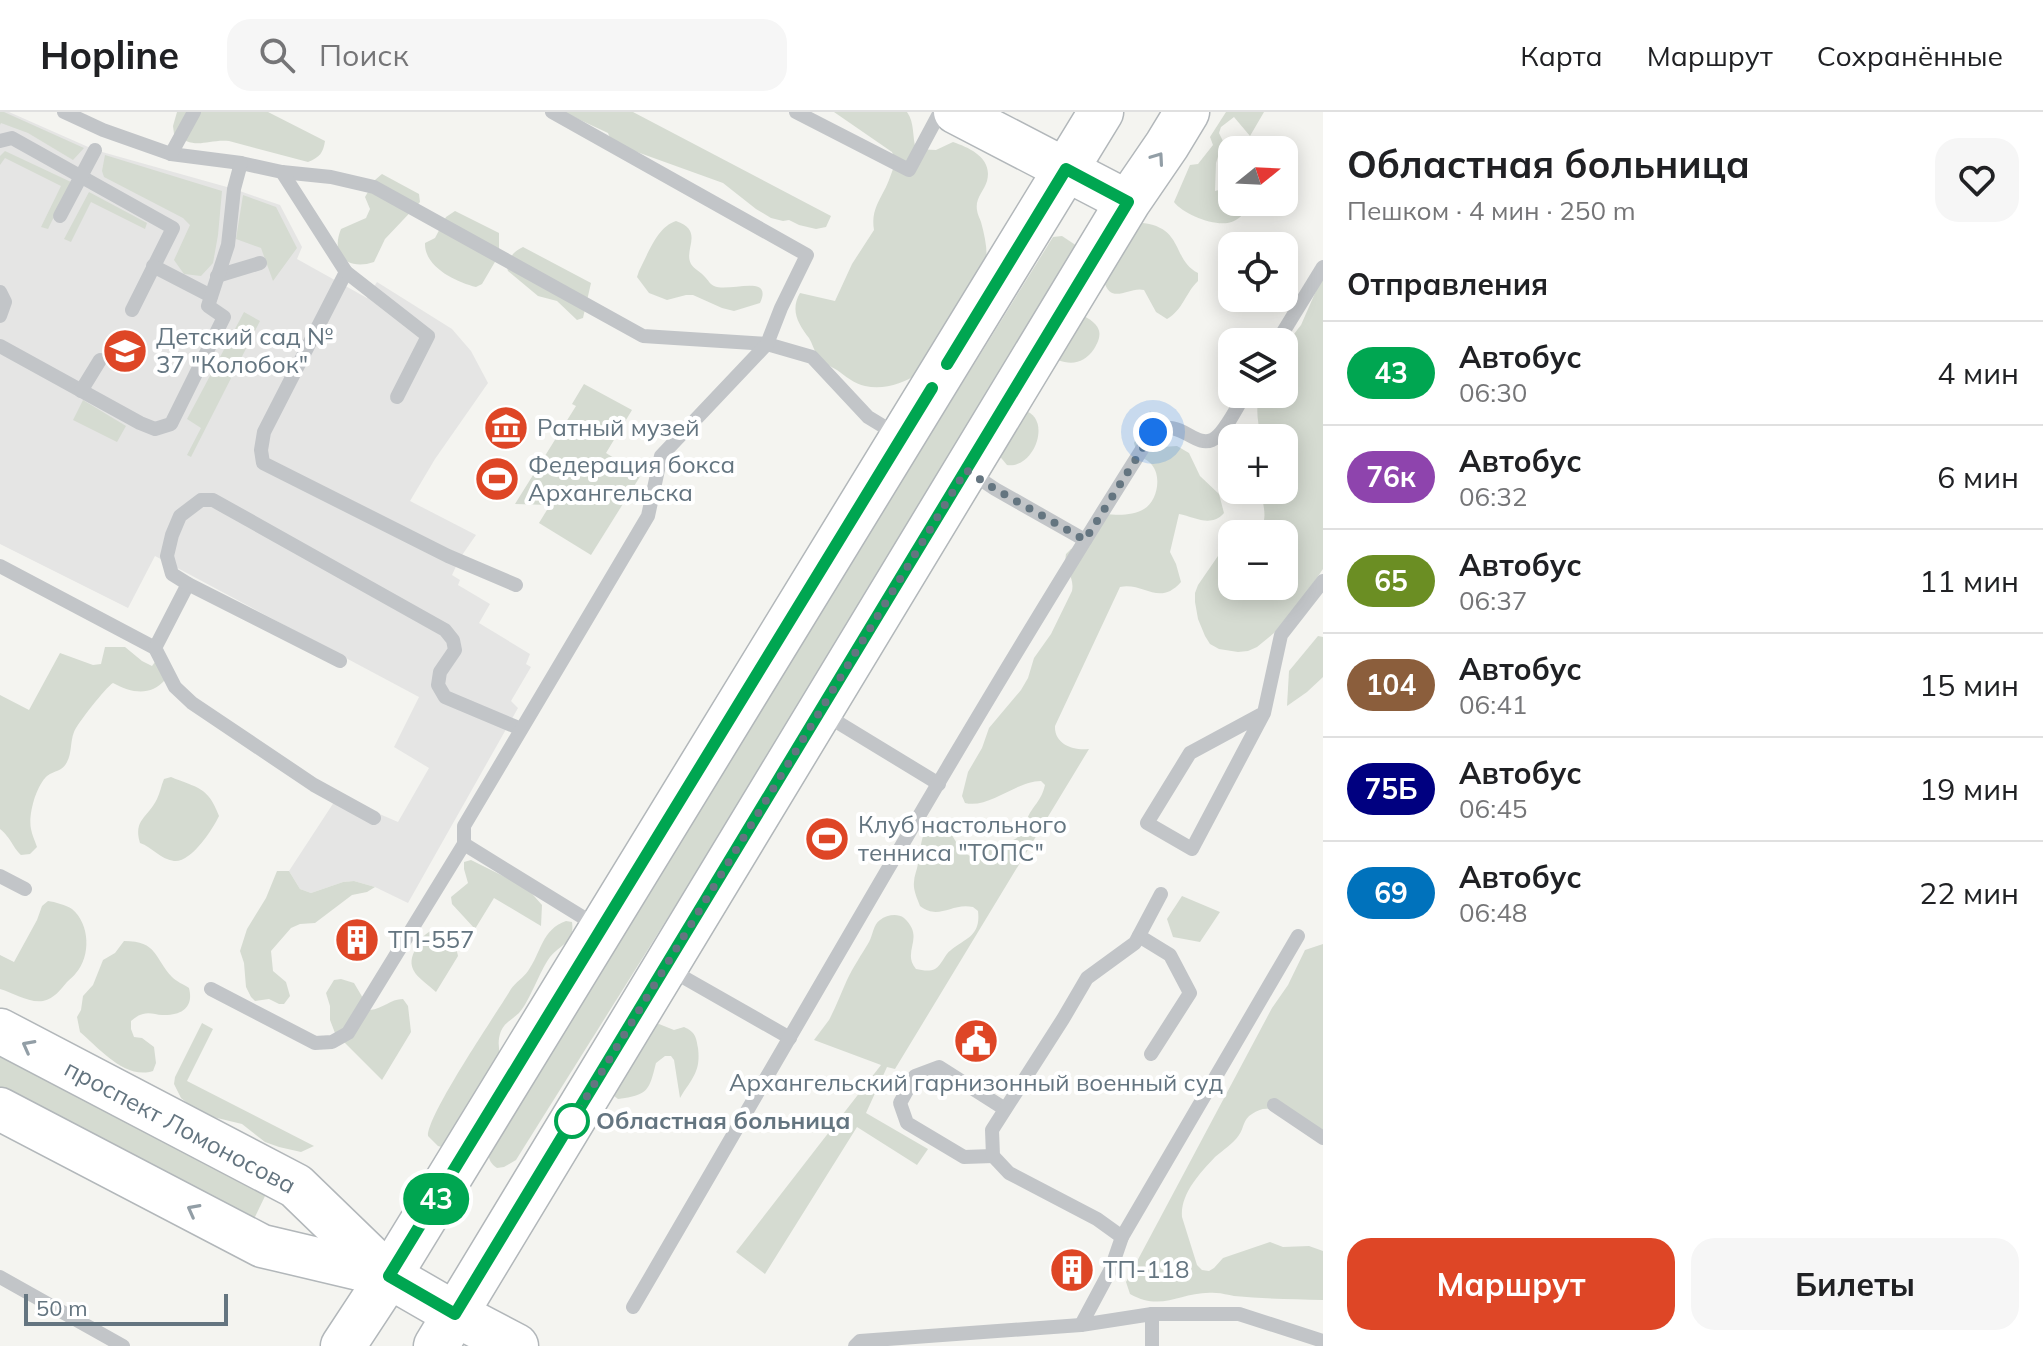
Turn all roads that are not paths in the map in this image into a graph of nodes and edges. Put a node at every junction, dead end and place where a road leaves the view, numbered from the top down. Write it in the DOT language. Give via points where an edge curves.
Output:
graph roads {
  1 [pos="64,112"];
  2 [pos="194,112"];
  3 [pos="552,112"];
  4 [pos="796,112"];
  5 [pos="940,112"];
  6 [pos="955,112"];
  7 [pos="1101,112"];
  8 [pos="1187,112"];
  9 [pos="0,141"];
  10 [pos="95,150"];
  11 [pos="171,154"];
  12 [pos="241,163"];
  13 [pos="1066,169"];
  14 [pos="282,172"];
  15 [pos="82,176"];
  16 [pos="1128,202"];
  17 [pos="60,216"];
  18 [pos="260,263"];
  19 [pos="153,266"];
  20 [pos="1323,267"];
  21 [pos="346,272"];
  22 [pos="217,276"];
  23 [pos="0,292"];
  24 [pos="211,296"];
  25 [pos="132,310"];
  26 [pos="0,316"];
  27 [pos="1286,328"];
  28 [pos="767,344"];
  29 [pos="0,346"];
  30 [pos="100,360"];
  31 [pos="81,391"];
  32 [pos="397,397"];
  33 [pos="1236,408"];
  34 [pos="902,438"];
  35 [pos="966,470"];
  36 [pos="1085,540"];
  37 [pos="0,566"];
  38 [pos="1323,581"];
  39 [pos="188,584"];
  40 [pos="516,585"];
  41 [pos="155,648"];
  42 [pos="340,661"];
  43 [pos="820,711"];
  44 [pos="1264,713"];
  45 [pos="521,729"];
  46 [pos="939,784"];
  47 [pos="374,818"];
  48 [pos="464,844"];
  49 [pos="0,876"];
  50 [pos="25,889"];
  51 [pos="1161,894"];
  52 [pos="601,928"];
  53 [pos="1139,936"];
  54 [pos="1298,936"];
  55 [pos="665,967"];
  56 [pos="211,989"];
  57 [pos="0,1031"];
  58 [pos="790,1038"];
  59 [pos="1151,1054"];
  60 [pos="1274,1105"];
  61 [pos="0,1109"];
  62 [pos="1005,1109"];
  63 [pos="1323,1138"];
  64 [pos="993,1156"];
  65 [pos="1122,1237"];
  66 [pos="389,1276"];
  67 [pos="0,1277"];
  68 [pos="633,1307"];
  69 [pos="1152,1314"];
  70 [pos="1081,1325"];
  71 [pos="446,1330"];
  72 [pos="1323,1341"];
  73 [pos="123,1346"];
  74 [pos="343,1346"];
  75 [pos="516,1346"];
  76 [pos="855,1346"];
  77 [pos="1152,1346"];
  1 -- 11 [label="lane"];
  2 -- 11 [label="lane"];
  3 -- 28 [label="lane" via="807,255"];
  4 -- 5 [label="lane" via="909,170"];
  6 -- 13 [label="main road"];
  7 -- 13 [label="main road"];
  16 -- 8 [label="main road, one-way"];
  9 -- 15 [label="lane" via="12,138"];
  10 -- 15 [label="lane"];
  11 -- 12 [label="lane"];
  12 -- 14 [label="lane"];
  12 -- 22 [label="lane" via="228,245"];
  13 -- 16 [label="main road"];
  13 -- 34 [label="main road"];
  14 -- 21 [label="lane"];
  14 -- 28 [label="lane" via="374,187 643,336"];
  15 -- 17 [label="lane"];
  15 -- 19 [label="lane" via="173,228"];
  16 -- 35 [label="main road"];
  18 -- 22 [label="lane"];
  19 -- 24 [label="lane"];
  19 -- 25 [label="lane"];
  20 -- 27 [label="lane"];
  21 -- 32 [label="lane" via="428,336"];
  21 -- 40 [label="lane" via="264,432 263,463"];
  22 -- 24 [label="lane"];
  23 -- 26 [label="lane" via="5,302"];
  24 -- 31 [label="lane" via="208,306 224,317 171,424 155,429"];
  28 -- 34 [label="lane" via="812,357 868,417"];
  28 -- 45 [label="lane" via="661,456 648,516"];
  29 -- 31 [label="lane"];
  30 -- 31 [label="lane"];
  33 -- 36 [label="lane" via="1214,440 1204,442 1163,427 1153,432"];
  34 -- 52 [label="main road"];
  35 -- 36 [label="lane"];
  35 -- 43 [label="main road"];
  36 -- 46 [label="lane"];
  37 -- 41 [label="lane"];
  38 -- 44 [label="lane" via="1281,635"];
  39 -- 41 [label="lane"];
  39 -- 42 [label="lane"];
  39 -- 45 [label="lane" via="172,574 167,556 172,535 190,507 213,500 445,630 455,650 440,672 438,685 445,697"];
  41 -- 47 [label="lane" via="175,687 192,703 314,785"];
  43 -- 46 [label="lane"];
  43 -- 55 [label="main road"];
  44 -- 44 [label="lane" via="1190,753 1147,823 1192,849"];
  45 -- 48 [label="lane" via="464,826"];
  46 -- 58 [label="lane"];
  48 -- 52 [label="lane"];
  48 -- 56 [label="lane" via="348,1033 315,1043"];
  49 -- 50 [label="lane"];
  51 -- 53 [label="lane"];
  52 -- 66 [label="main road"];
  53 -- 59 [label="lane" via="1170,955 1190,993"];
  53 -- 62 [label="lane" via="1087,978"];
  54 -- 65 [label="lane"];
  55 -- 58 [label="lane"];
  55 -- 71 [label="main road"];
  66 -- 57 [label="main road, проспект Ломоносова, one-way" via="296,1186"];
  58 -- 68 [label="lane"];
  60 -- 63 [label="lane"];
  66 -- 61 [label="main road, one-way" via="262,1246"];
  62 -- 64 [label="lane" via="992,1130"];
  62 -- 64 [label="lane" via="939,1067 915,1076 900,1103 907,1123 964,1157"];
  64 -- 65 [label="lane" via="1009,1173"];
  65 -- 70 [label="lane"];
  66 -- 71 [label="main road, проспект Ломоносова"];
  66 -- 74 [label="main road"];
  67 -- 73 [label="lane"];
  69 -- 70 [label="lane"];
  69 -- 72 [label="lane" via="1239,1314"];
  69 -- 77 [label="lane"];
  70 -- 76 [label="lane" via="860,1341"];
  71 -- 75 [label="main road, проспект Ломоносова"];
}
